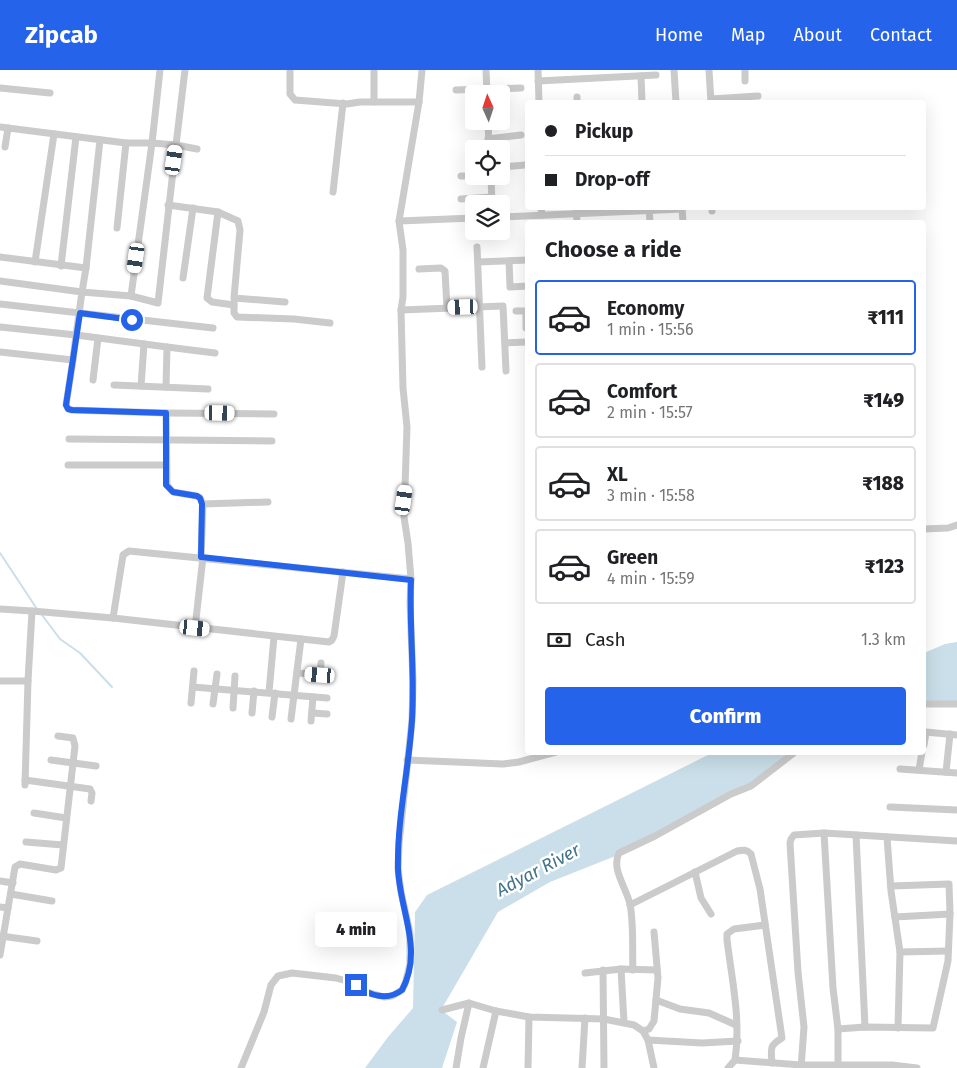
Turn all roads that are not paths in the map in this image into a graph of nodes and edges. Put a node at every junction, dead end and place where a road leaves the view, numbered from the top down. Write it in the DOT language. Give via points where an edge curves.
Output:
graph roads {
  1 [pos="160,70"];
  2 [pos="185,70"];
  3 [pos="290,70"];
  4 [pos="374,70"];
  5 [pos="422,70"];
  6 [pos="486,70"];
  7 [pos="538,70"];
  8 [pos="674,70"];
  9 [pos="710,70"];
  10 [pos="745,70"];
  11 [pos="656,75"];
  12 [pos="640,76"];
  13 [pos="538,81"];
  14 [pos="745,81"];
  15 [pos="487,85"];
  16 [pos="0,88"];
  17 [pos="520,88"];
  18 [pos="510,89"];
  19 [pos="456,90"];
  20 [pos="465,90"];
  21 [pos="50,93"];
  22 [pos="758,96"];
  23 [pos="539,100"];
  24 [pos="642,100"];
  25 [pos="676,100"];
  26 [pos="711,100"];
  27 [pos="374,102"];
  28 [pos="419,102"];
  29 [pos="344,103"];
  30 [pos="4,127"];
  31 [pos="488,130"];
  32 [pos="54,134"];
  33 [pos="521,135"];
  34 [pos="76,136"];
  35 [pos="488,138"];
  36 [pos="100,140"];
  37 [pos="126,143"];
  38 [pos="152,143"];
  39 [pos="176,145"];
  40 [pos="6,147"];
  41 [pos="197,149"];
  42 [pos="525,165"];
  43 [pos="510,166"];
  44 [pos="461,176"];
  45 [pos="465,176"];
  46 [pos="333,192"];
  47 [pos="461,199"];
  48 [pos="465,199"];
  49 [pos="168,205"];
  50 [pos="193,208"];
  51 [pos="612,210"];
  52 [pos="542,211"];
  53 [pos="576,211"];
  54 [pos="218,212"];
  55 [pos="510,216"];
  56 [pos="465,218"];
  57 [pos="399,222"];
  58 [pos="117,228"];
  59 [pos="477,247"];
  60 [pos="0,257"];
  61 [pos="525,260"];
  62 [pos="509,261"];
  63 [pos="35,262"];
  64 [pos="478,262"];
  65 [pos="60,266"];
  66 [pos="86,268"];
  67 [pos="420,269"];
  68 [pos="184,278"];
  69 [pos="0,281"];
  70 [pos="525,286"];
  71 [pos="82,292"];
  72 [pos="131,296"];
  73 [pos="234,302"];
  74 [pos="285,302"];
  75 [pos="0,304"];
  76 [pos="479,307"];
  77 [pos="447,308"];
  78 [pos="401,310"];
  79 [pos="516,311"];
  80 [pos="525,311"];
  81 [pos="80,313"];
  82 [pos="330,323"];
  83 [pos="0,327"];
  84 [pos="214,328"];
  85 [pos="76,335"];
  86 [pos="98,338"];
  87 [pos="525,342"];
  88 [pos="505,343"];
  89 [pos="144,344"];
  90 [pos="168,347"];
  91 [pos="0,352"];
  92 [pos="215,353"];
  93 [pos="73,360"];
  94 [pos="482,367"];
  95 [pos="506,371"];
  96 [pos="93,380"];
  97 [pos="114,385"];
  98 [pos="141,386"];
  99 [pos="166,387"];
  100 [pos="208,389"];
  101 [pos="166,413"];
  102 [pos="274,414"];
  103 [pos="70,438"];
  104 [pos="166,440"];
  105 [pos="272,441"];
  106 [pos="68,465"];
  107 [pos="166,465"];
  108 [pos="268,502"];
  109 [pos="202,504"];
  110 [pos="957,525"];
  111 [pos="926,530"];
  112 [pos="202,557"];
  113 [pos="343,572"];
  114 [pos="411,580"];
  115 [pos="0,609"];
  116 [pos="32,611"];
  117 [pos="113,618"];
  118 [pos="195,628"];
  119 [pos="274,636"];
  120 [pos="300,639"];
  121 [pos="321,663"];
  122 [pos="194,672"];
  123 [pos="297,673"];
  124 [pos="217,674"];
  125 [pos="320,675"];
  126 [pos="329,675"];
  127 [pos="236,676"];
  128 [pos="0,681"];
  129 [pos="28,681"];
  130 [pos="193,687"];
  131 [pos="215,688"];
  132 [pos="234,690"];
  133 [pos="254,691"];
  134 [pos="272,692"];
  135 [pos="294,695"];
  136 [pos="313,697"];
  137 [pos="327,698"];
  138 [pos="192,703"];
  139 [pos="213,704"];
  140 [pos="926,704"];
  141 [pos="957,704"];
  142 [pos="233,708"];
  143 [pos="252,713"];
  144 [pos="312,713"];
  145 [pos="327,714"];
  146 [pos="272,717"];
  147 [pos="291,719"];
  148 [pos="311,721"];
  149 [pos="926,732"];
  150 [pos="953,734"];
  151 [pos="58,736"];
  152 [pos="545,755"];
  153 [pos="791,755"];
  154 [pos="922,755"];
  155 [pos="51,760"];
  156 [pos="407,760"];
  157 [pos="73,763"];
  158 [pos="96,766"];
  159 [pos="900,769"];
  160 [pos="919,770"];
  161 [pos="946,772"];
  162 [pos="957,773"];
  163 [pos="70,786"];
  164 [pos="91,801"];
  165 [pos="890,807"];
  166 [pos="957,810"];
  167 [pos="34,813"];
  168 [pos="66,818"];
  169 [pos="824,832"];
  170 [pos="856,834"];
  171 [pos="887,837"];
  172 [pos="957,841"];
  173 [pos="26,842"];
  174 [pos="63,845"];
  175 [pos="695,872"];
  176 [pos="0,881"];
  177 [pos="12,884"];
  178 [pos="891,886"];
  179 [pos="11,894"];
  180 [pos="52,901"];
  181 [pos="630,904"];
  182 [pos="0,907"];
  183 [pos="8,908"];
  184 [pos="711,914"];
  185 [pos="950,914"];
  186 [pos="895,917"];
  187 [pos="765,925"];
  188 [pos="654,932"];
  189 [pos="2,936"];
  190 [pos="37,942"];
  191 [pos="948,951"];
  192 [pos="900,952"];
  193 [pos="0,955"];
  194 [pos="621,969"];
  195 [pos="603,970"];
  196 [pos="633,970"];
  197 [pos="658,970"];
  198 [pos="585,973"];
  199 [pos="656,1000"];
  200 [pos="469,1003"];
  201 [pos="442,1010"];
  202 [pos="496,1011"];
  203 [pos="529,1017"];
  204 [pos="585,1018"];
  205 [pos="604,1020"];
  206 [pos="624,1022"];
  207 [pos="736,1025"];
  208 [pos="865,1027"];
  209 [pos="898,1028"];
  210 [pos="838,1029"];
  211 [pos="643,1031"];
  212 [pos="648,1040"];
  213 [pos="738,1040"];
  214 [pos="735,1060"];
  215 [pos="772,1063"];
  216 [pos="760,1065"];
  217 [pos="801,1066"];
  218 [pos="838,1066"];
  219 [pos="892,1066"];
  220 [pos="241,1068"];
  221 [pos="456,1068"];
  222 [pos="483,1068"];
  223 [pos="528,1068"];
  224 [pos="582,1068"];
  225 [pos="604,1068"];
  226 [pos="654,1068"];
  227 [pos="728,1068"];
  228 [pos="917,1068"];
  1 -- 38 [label="street"];
  2 -- 39 [label="street"];
  3 -- 29 [label="street" via="290,94 295,100"];
  4 -- 27 [label="street"];
  5 -- 28 [label="street"];
  6 -- 15 [label="street"];
  7 -- 13 [label="street"];
  8 -- 25 [label="street"];
  9 -- 26 [label="street"];
  10 -- 14 [label="street"];
  11 -- 12 [label="street"];
  12 -- 13 [label="street"];
  12 -- 24 [label="street"];
  13 -- 23 [label="street"];
  16 -- 21 [label="street"];
  17 -- 18 [label="street"];
  19 -- 20 [label="street"];
  22 -- 26 [label="street"];
  27 -- 28 [label="street"];
  27 -- 29 [label="street"];
  28 -- 57 [label="street"];
  29 -- 46 [label="street"];
  30 -- 32 [label="street"];
  30 -- 40 [label="street"];
  31 -- 35 [label="street"];
  32 -- 34 [label="street"];
  32 -- 63 [label="street"];
  33 -- 35 [label="street"];
  34 -- 36 [label="street"];
  34 -- 65 [label="street"];
  36 -- 37 [label="street"];
  36 -- 66 [label="street"];
  37 -- 38 [label="street"];
  37 -- 58 [label="street"];
  38 -- 39 [label="street"];
  38 -- 72 [label="street"];
  39 -- 41 [label="street"];
  39 -- 49 [label="street"];
  42 -- 43 [label="street"];
  44 -- 45 [label="street"];
  47 -- 48 [label="street"];
  49 -- 50 [label="street"];
  49 -- 72 [label="street" via="158,303"];
  50 -- 54 [label="street"];
  50 -- 68 [label="street"];
  51 -- 53 [label="street"];
  52 -- 53 [label="street"];
  52 -- 55 [label="street"];
  54 -- 73 [label="street" via="240,224"];
  54 -- 73 [label="street" via="208,298 212,302"];
  56 -- 57 [label="street"];
  57 -- 78 [label="street" via="403,250"];
  59 -- 64 [label="street"];
  60 -- 63 [label="street"];
  61 -- 62 [label="street"];
  62 -- 64 [label="street"];
  62 -- 70 [label="street" via="510,287"];
  63 -- 65 [label="street"];
  64 -- 76 [label="street"];
  65 -- 66 [label="street"];
  66 -- 71 [label="street"];
  67 -- 77 [label="street" via="441,268 445,271"];
  69 -- 71 [label="street"];
  71 -- 72 [label="street"];
  71 -- 81 [label="street"];
  73 -- 74 [label="street"];
  73 -- 82 [label="street" via="237,317"];
  75 -- 81 [label="street"];
  76 -- 77 [label="street"];
  76 -- 88 [label="street" via="503,306"];
  76 -- 94 [label="street"];
  77 -- 78 [label="street"];
  78 -- 114 [label="street" via="407,427 404,517"];
  79 -- 80 [label="street"];
  81 -- 84 [label="street"];
  81 -- 85 [label="street"];
  83 -- 85 [label="street"];
  85 -- 86 [label="street"];
  85 -- 93 [label="street"];
  86 -- 89 [label="street"];
  86 -- 96 [label="street"];
  87 -- 88 [label="street"];
  88 -- 95 [label="street"];
  89 -- 90 [label="street"];
  89 -- 98 [label="street"];
  90 -- 92 [label="street"];
  90 -- 99 [label="street"];
  91 -- 93 [label="street"];
  93 -- 101 [label="street" via="68,409"];
  97 -- 98 [label="street"];
  98 -- 99 [label="street"];
  99 -- 100 [label="street"];
  101 -- 102 [label="street"];
  101 -- 104 [label="street"];
  103 -- 104 [label="street"];
  104 -- 105 [label="street"];
  104 -- 107 [label="street"];
  106 -- 107 [label="street"];
  107 -- 109 [label="street" via="169,490 197,496"];
  108 -- 109 [label="street"];
  109 -- 112 [label="street"];
  110 -- 111 [label="street"];
  112 -- 113 [label="street"];
  112 -- 117 [label="street" via="134,550 125,552"];
  112 -- 118 [label="street"];
  113 -- 114 [label="street"];
  113 -- 120 [label="street" via="332,640"];
  114 -- 156 [label="street" via="413,682"];
  115 -- 116 [label="street"];
  116 -- 117 [label="street"];
  116 -- 129 [label="street"];
  117 -- 118 [label="street"];
  118 -- 119 [label="street"];
  119 -- 120 [label="street"];
  119 -- 134 [label="street"];
  120 -- 123 [label="street"];
  121 -- 125 [label="street"];
  122 -- 130 [label="street"];
  123 -- 125 [label="street"];
  123 -- 135 [label="street"];
  124 -- 131 [label="street"];
  125 -- 126 [label="street"];
  127 -- 132 [label="street"];
  128 -- 129 [label="street"];
  129 -- 163 [label="street" via="25,783"];
  130 -- 131 [label="street"];
  130 -- 138 [label="street"];
  131 -- 132 [label="street"];
  131 -- 139 [label="street"];
  132 -- 133 [label="street"];
  132 -- 142 [label="street"];
  133 -- 134 [label="street"];
  133 -- 143 [label="street"];
  134 -- 135 [label="street"];
  134 -- 146 [label="street"];
  135 -- 136 [label="street"];
  135 -- 147 [label="street"];
  136 -- 137 [label="street"];
  136 -- 144 [label="street"];
  140 -- 141 [label="street"];
  144 -- 145 [label="street"];
  144 -- 148 [label="street"];
  149 -- 150 [label="street"];
  150 -- 161 [label="street"];
  151 -- 157 [label="street" via="73,738"];
  152 -- 156 [label="street" via="503,764"];
  153 -- 181 [label="street" via="751,786 619,853 616,864"];
  154 -- 160 [label="street"];
  155 -- 157 [label="street"];
  156 -- 220 [label="street" via="398,870 411,944 410,964 402,990 384,997 336,978 292,973 278,976 271,985 264,1012"];
  157 -- 158 [label="street"];
  157 -- 163 [label="street"];
  159 -- 160 [label="street"];
  160 -- 161 [label="street"];
  161 -- 162 [label="street"];
  163 -- 164 [label="street" via="91,790"];
  163 -- 168 [label="street"];
  165 -- 166 [label="street"];
  167 -- 168 [label="street"];
  168 -- 174 [label="street"];
  169 -- 170 [label="street"];
  169 -- 210 [label="street"];
  169 -- 217 [label="street" via="794,835 791,839 804,1027"];
  170 -- 171 [label="street"];
  170 -- 208 [label="street"];
  171 -- 172 [label="street"];
  171 -- 178 [label="street"];
  173 -- 174 [label="street"];
  174 -- 177 [label="street" via="59,870 20,864 15,867"];
  175 -- 181 [label="street"];
  175 -- 184 [label="street" via="701,898"];
  175 -- 187 [label="street" via="737,851 748,851 753,860"];
  176 -- 177 [label="street"];
  177 -- 179 [label="street"];
  178 -- 185 [label="street" via="949,884"];
  178 -- 186 [label="street"];
  179 -- 180 [label="street"];
  179 -- 183 [label="street"];
  181 -- 196 [label="street"];
  182 -- 183 [label="street"];
  183 -- 189 [label="street"];
  185 -- 186 [label="street"];
  185 -- 191 [label="street"];
  186 -- 192 [label="street"];
  187 -- 207 [label="street" via="734,929 727,934"];
  187 -- 215 [label="street" via="782,1038 771,1046"];
  188 -- 197 [label="street"];
  189 -- 190 [label="street"];
  189 -- 193 [label="street"];
  191 -- 192 [label="street"];
  191 -- 209 [label="street" via="933,1028"];
  192 -- 209 [label="street"];
  194 -- 195 [label="street"];
  194 -- 196 [label="street"];
  194 -- 206 [label="street"];
  195 -- 198 [label="street"];
  195 -- 205 [label="street"];
  196 -- 197 [label="street"];
  197 -- 199 [label="street"];
  199 -- 207 [label="street" via="677,1009 709,1013"];
  199 -- 211 [label="street" via="652,1026"];
  200 -- 201 [label="street"];
  200 -- 202 [label="street"];
  200 -- 221 [label="street"];
  202 -- 203 [label="street"];
  202 -- 222 [label="street"];
  203 -- 204 [label="street"];
  203 -- 223 [label="street"];
  204 -- 205 [label="street"];
  204 -- 224 [label="street"];
  205 -- 206 [label="street"];
  205 -- 225 [label="street"];
  206 -- 211 [label="street"];
  207 -- 213 [label="street"];
  208 -- 209 [label="street"];
  208 -- 210 [label="street"];
  210 -- 218 [label="street"];
  211 -- 212 [label="street"];
  212 -- 213 [label="street" via="694,1043"];
  212 -- 226 [label="street"];
  213 -- 214 [label="street"];
  214 -- 216 [label="street"];
  214 -- 227 [label="street"];
  215 -- 216 [label="street"];
  215 -- 217 [label="street"];
  217 -- 218 [label="street"];
  218 -- 219 [label="street"];
  219 -- 228 [label="street"];
}
